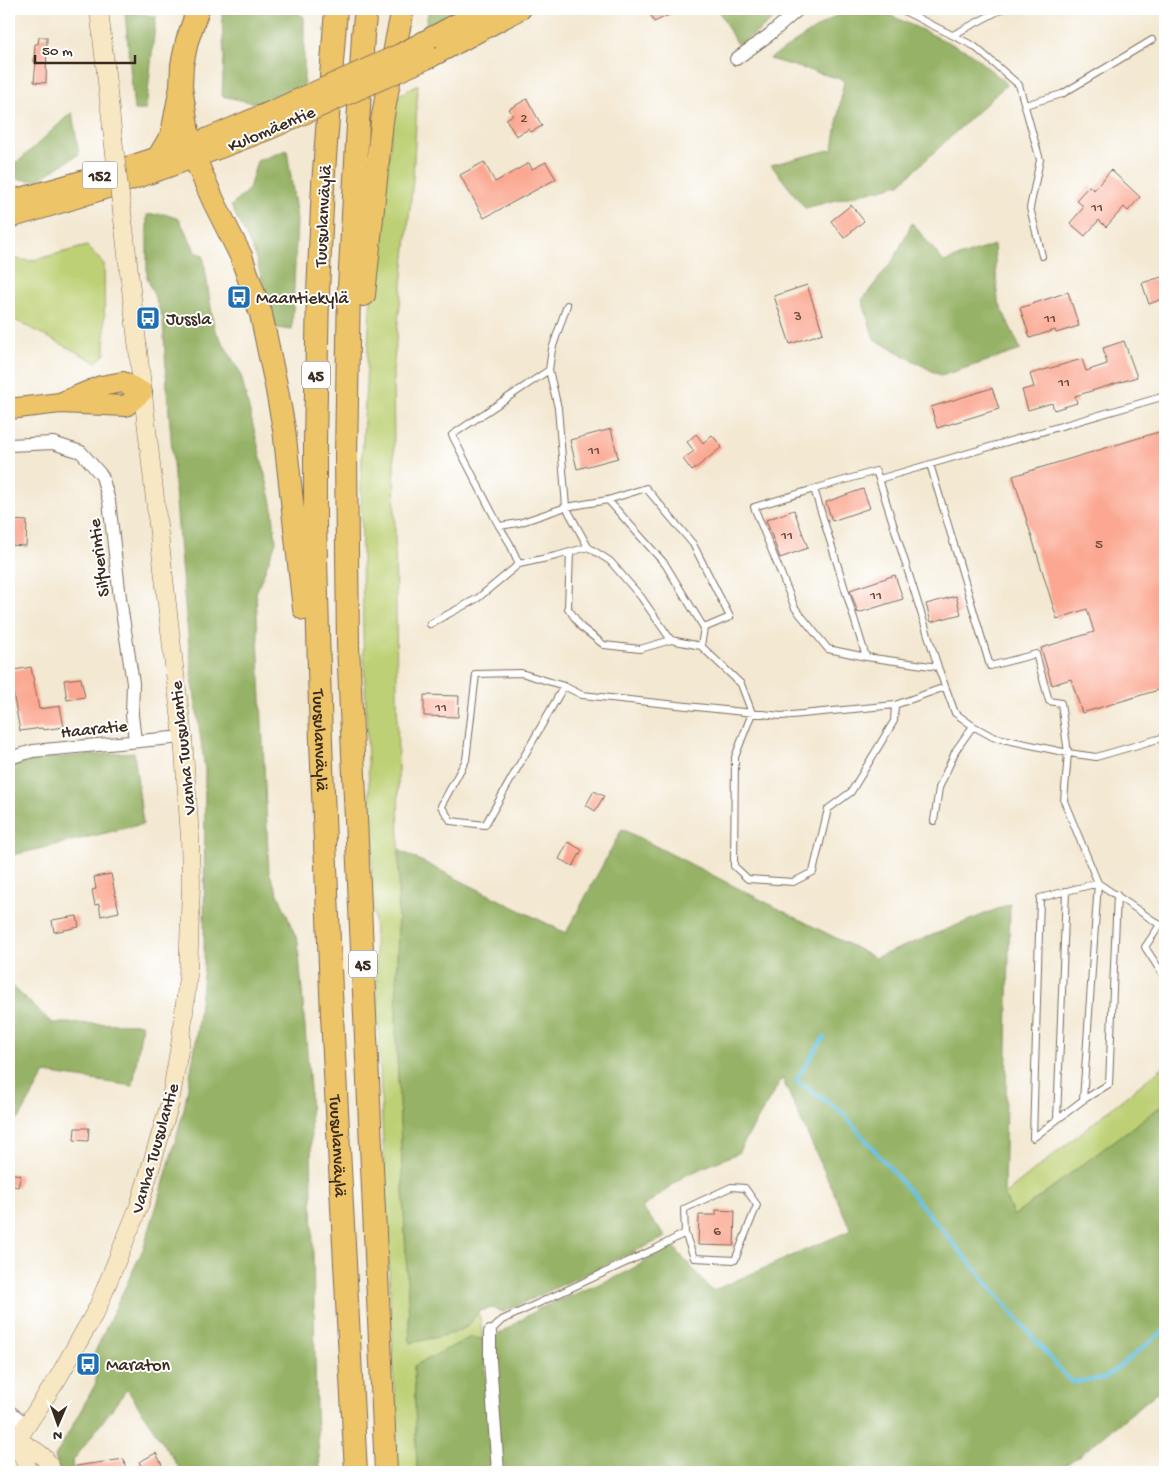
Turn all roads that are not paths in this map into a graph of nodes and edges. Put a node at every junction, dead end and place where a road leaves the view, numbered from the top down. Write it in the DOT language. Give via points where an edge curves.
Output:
graph roads {
  1 [pos="99,9"];
  2 [pos="198,9"];
  3 [pos="336,9"];
  4 [pos="366,9"];
  5 [pos="403,9"];
  6 [pos="484,9"];
  7 [pos="521,9"];
  8 [pos="799,9"];
  9 [pos="900,9"];
  10 [pos="997,10"];
  11 [pos="952,35"];
  12 [pos="1152,40"];
  13 [pos="736,59"];
  14 [pos="181,87"];
  15 [pos="1025,105"];
  16 [pos="272,120"];
  17 [pos="193,152"];
  18 [pos="159,156"];
  19 [pos="9,201"];
  20 [pos="9,218"];
  21 [pos="1042,256"];
  22 [pos="567,305"];
  23 [pos="550,370"];
  24 [pos="142,392"];
  25 [pos="1165,396"];
  26 [pos="9,409"];
  27 [pos="9,446"];
  28 [pos="346,455"];
  29 [pos="930,464"];
  30 [pos="879,479"];
  31 [pos="814,489"];
  32 [pos="608,500"];
  33 [pos="566,507"];
  34 [pos="499,526"];
  35 [pos="588,547"];
  36 [pos="570,552"];
  37 [pos="519,564"];
  38 [pos="430,624"];
  39 [pos="704,628"];
  40 [pos="671,640"];
  41 [pos="701,646"];
  42 [pos="866,657"];
  43 [pos="938,667"];
  44 [pos="564,686"];
  45 [pos="945,687"];
  46 [pos="895,706"];
  47 [pos="752,713"];
  48 [pos="973,726"];
  49 [pos="183,737"];
  50 [pos="1165,737"];
  51 [pos="135,742"];
  52 [pos="321,742"];
  53 [pos="1068,753"];
  54 [pos="9,758"];
  55 [pos="934,821"];
  56 [pos="1098,883"];
  57 [pos="1066,891"];
  58 [pos="1117,896"];
  59 [pos="1163,924"];
  60 [pos="1165,978"];
  61 [pos="1083,1100"];
  62 [pos="1057,1119"];
  63 [pos="685,1233"];
  64 [pos="490,1332"];
  65 [pos="9,1411"];
  66 [pos="18,1439"];
  67 [pos="29,1472"];
  68 [pos="52,1472"];
  69 [pos="356,1472"];
  70 [pos="386,1472"];
  71 [pos="498,1472"];
  1 -- 24 [label="main road, Vanha Tuusulantie, bridge"];
  2 -- 14 [label="highway" via="187,41"];
  3 -- 52 [label="highway, Tuusulanväylä / 45" via="318,293 315,522"];
  4 -- 28 [label="highway, Tuusulanväylä / 45" via="349,288"];
  5 -- 28 [label="highway" via="382,121 359,367"];
  6 -- 16 [label="main road, Kulomäentie / 152, bridge"];
  7 -- 16 [label="main road, Kulomäentie / 152, bridge" via="431,57"];
  8 -- 13 [label="street"];
  9 -- 11 [label="lane"];
  10 -- 11 [label="lane"];
  11 -- 15 [label="lane" via="974,46 1019,85"];
  12 -- 15 [label="lane" via="1062,94"];
  14 -- 17 [label="highway"];
  14 -- 18 [label="highway" via="172,134"];
  15 -- 21 [label="lane" via="1040,160 1030,208"];
  16 -- 17 [label="main road, Kulomäentie / 152"];
  17 -- 18 [label="main road, Kulomäentie / 152"];
  17 -- 20 [label="main road, Kulomäentie / 152" via="84,196"];
  17 -- 52 [label="highway" via="241,256 261,314 290,475"];
  18 -- 19 [label="main road, Kulomäentie / 152"];
  22 -- 23 [label="lane" via="552,349"];
  23 -- 33 [label="lane" via="558,408"];
  23 -- 34 [label="lane" via="452,435"];
  24 -- 26 [label="main road" via="123,382 101,386 60,403"];
  24 -- 49 [label="main road, Vanha Tuusulantie"];
  25 -- 29 [label="lane"];
  27 -- 51 [label="street, Silfverintie" via="53,443 81,452 102,476 109,501 133,683"];
  28 -- 70 [label="highway, Tuusulanväylä / 45" via="348,645"];
  29 -- 30 [label="lane"];
  29 -- 53 [label="lane" via="990,666 1036,654 1049,701 1060,703"];
  30 -- 31 [label="lane" via="876,471"];
  30 -- 43 [label="lane"];
  31 -- 42 [label="lane"];
  31 -- 42 [label="lane" via="754,507 795,608 828,649"];
  32 -- 33 [label="lane"];
  32 -- 39 [label="lane" via="665,564"];
  32 -- 39 [label="lane" via="646,488 693,544 730,617"];
  33 -- 34 [label="lane" via="519,523"];
  33 -- 35 [label="lane"];
  34 -- 37 [label="lane"];
  35 -- 36 [label="lane"];
  35 -- 40 [label="lane" via="610,561"];
  36 -- 37 [label="lane"];
  36 -- 40 [label="lane" via="568,608 581,627 604,645 640,649"];
  37 -- 38 [label="lane" via="478,598"];
  39 -- 41 [label="lane"];
  40 -- 41 [label="lane"];
  41 -- 47 [label="lane" via="742,684"];
  42 -- 43 [label="lane"];
  43 -- 45 [label="lane"];
  44 -- 44 [label="lane" via="520,673 476,674 466,760 441,806 452,821 485,824"];
  44 -- 47 [label="lane" via="582,695"];
  45 -- 46 [label="lane"];
  45 -- 48 [label="lane" via="955,713"];
  46 -- 47 [label="lane" via="781,716"];
  46 -- 47 [label="lane" via="894,721 852,792 828,809 813,872 793,882 748,879 734,866 735,757"];
  48 -- 53 [label="lane" via="994,737"];
  48 -- 55 [label="lane" via="956,750 938,788"];
  49 -- 51 [label="street, Haaratie"];
  49 -- 66 [label="main road, Vanha Tuusulantie" via="191,884 188,967 181,1039 170,1103 140,1206 97,1309 58,1378"];
  50 -- 53 [label="lane" via="1096,757"];
  51 -- 54 [label="street, Haaratie" via="33,751"];
  52 -- 69 [label="highway, Tuusulanväylä / 45"];
  53 -- 56 [label="lane" via="1064,801"];
  56 -- 57 [label="lane"];
  56 -- 58 [label="lane"];
  56 -- 61 [label="lane"];
  57 -- 62 [label="lane"];
  57 -- 62 [label="lane" via="1040,898 1033,1138"];
  58 -- 59 [label="lane"];
  58 -- 61 [label="lane" via="1109,1084"];
  59 -- 60 [label="lane" via="1145,947"];
  61 -- 62 [label="lane"];
  63 -- 63 [label="lane" via="684,1209 731,1187 745,1188 757,1205 735,1260 694,1258"];
  63 -- 64 [label="lane" via="502,1320"];
  64 -- 71 [label="street"];
  65 -- 66 [label="street"];
  66 -- 67 [label="main road"];
  66 -- 68 [label="main road" via="47,1459"];
}
